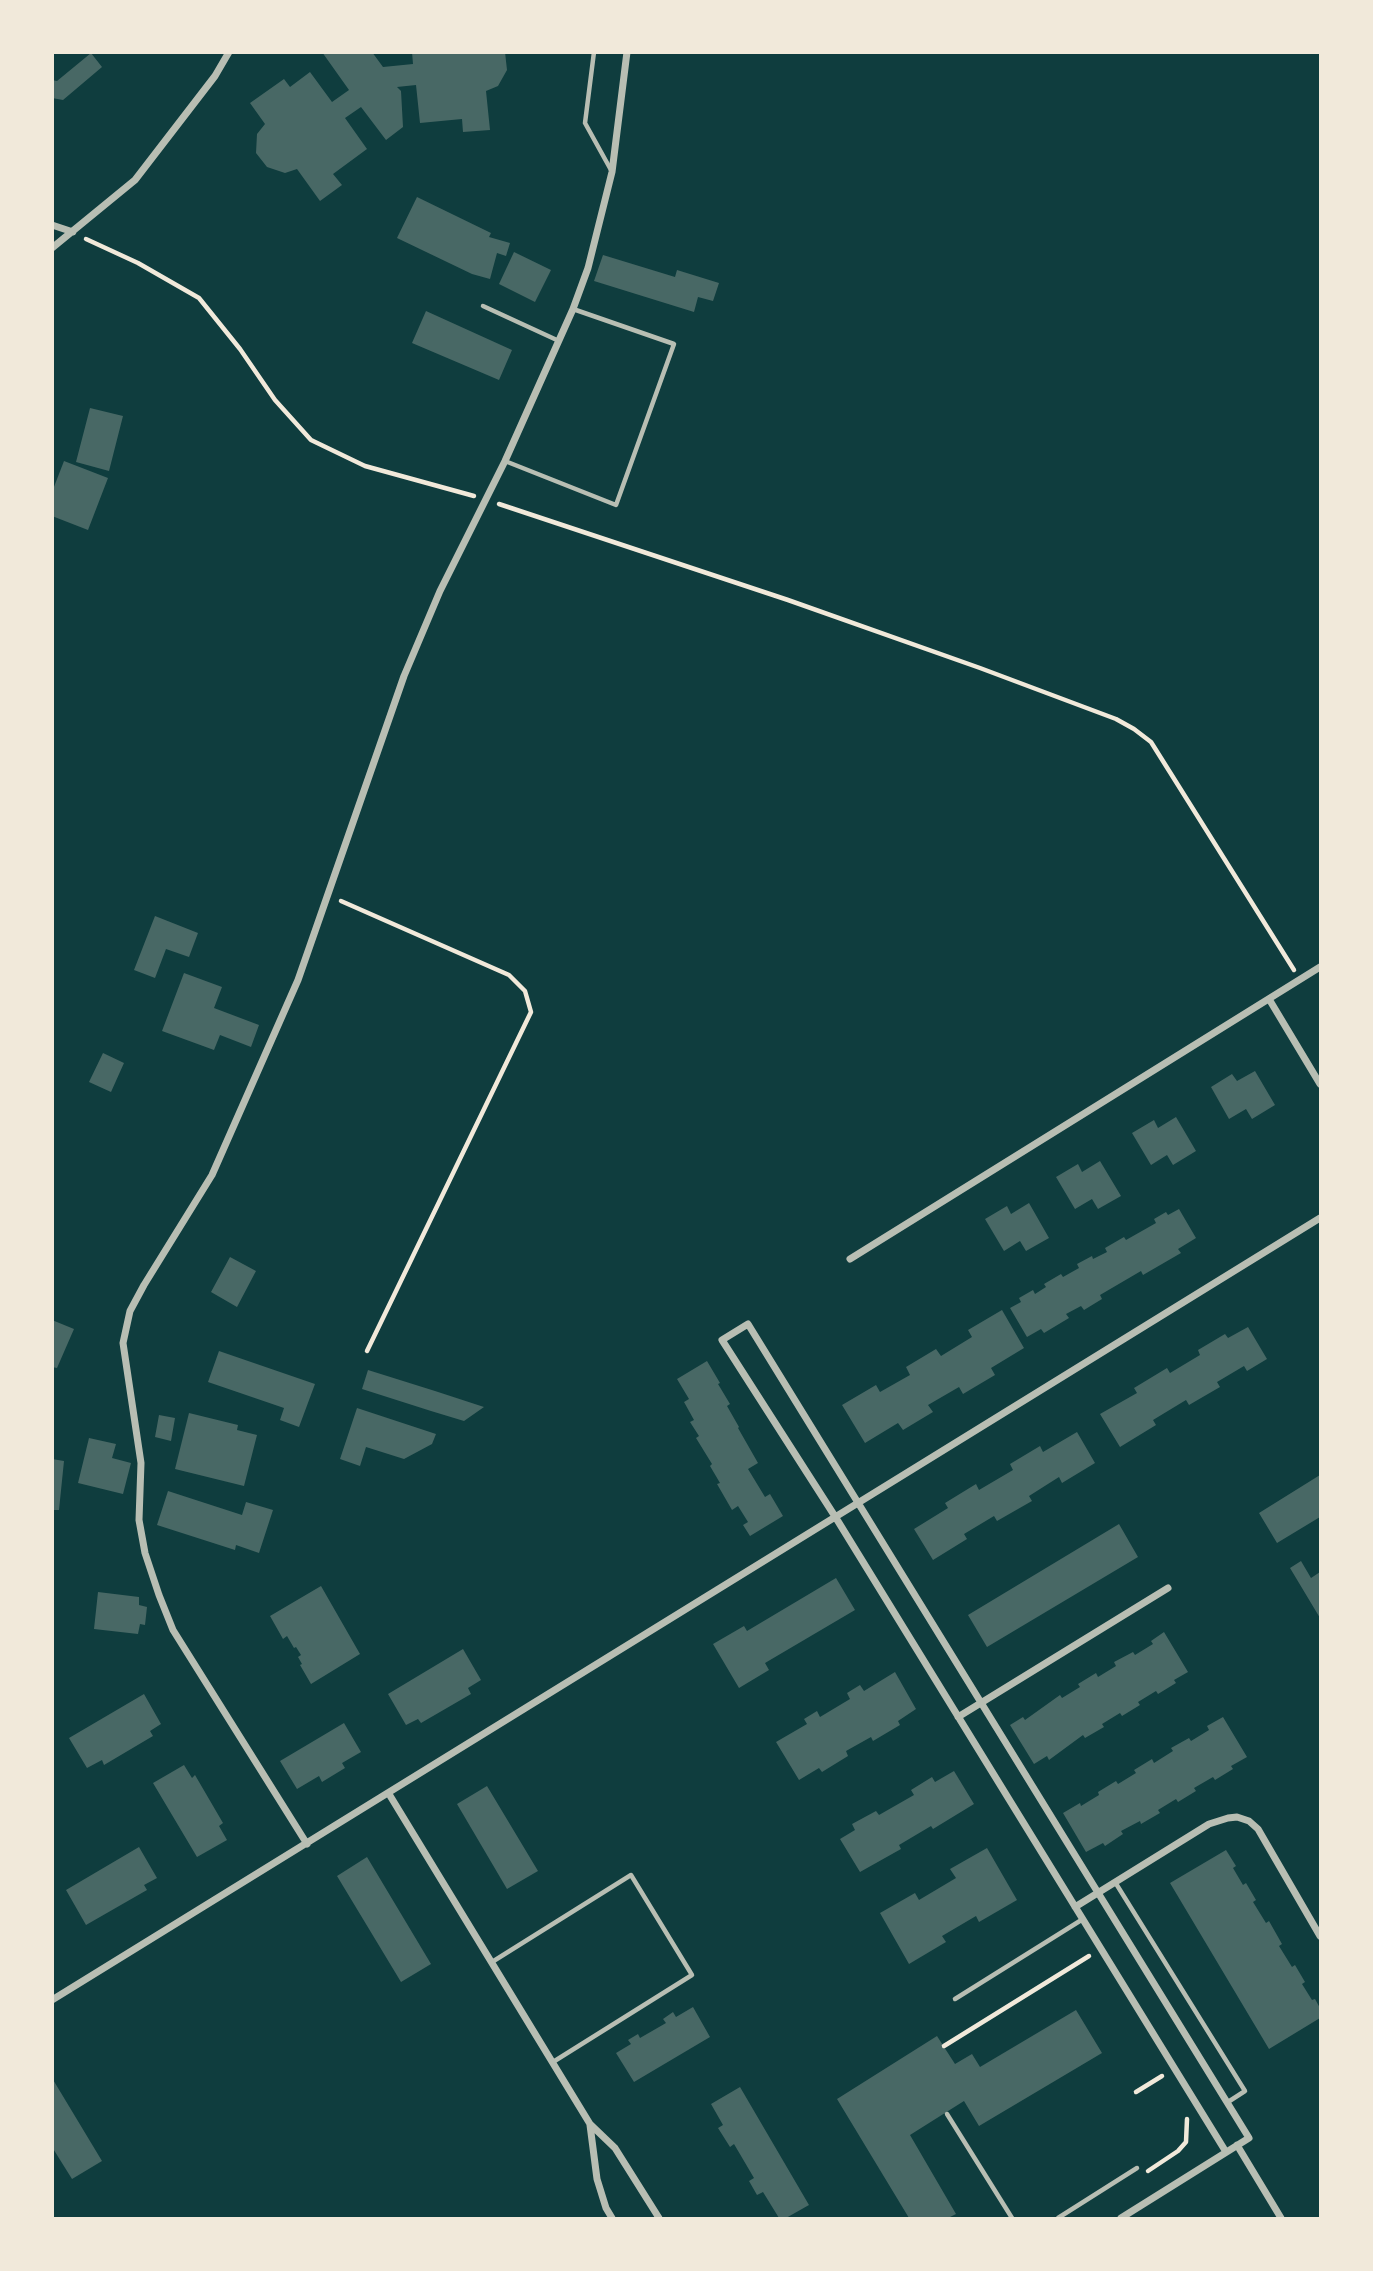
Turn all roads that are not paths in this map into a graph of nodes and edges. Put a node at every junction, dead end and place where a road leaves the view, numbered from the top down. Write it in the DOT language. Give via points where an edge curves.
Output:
graph roads {
  1 [pos="229,52"];
  2 [pos="594,52"];
  3 [pos="628,52"];
  4 [pos="612,172"];
  5 [pos="52,225"];
  6 [pos="73,232"];
  7 [pos="52,248"];
  8 [pos="482,306"];
  9 [pos="573,309"];
  10 [pos="560,341"];
  11 [pos="505,461"];
  12 [pos="1321,967"];
  13 [pos="1269,999"];
  14 [pos="1321,1084"];
  15 [pos="1321,1218"];
  16 [pos="850,1259"];
  17 [pos="860,1503"];
  18 [pos="836,1518"];
  19 [pos="1168,1588"];
  20 [pos="982,1702"];
  21 [pos="958,1717"];
  22 [pos="389,1794"];
  23 [pos="307,1844"];
  24 [pos="1115,1882"];
  25 [pos="1099,1893"];
  26 [pos="1075,1908"];
  27 [pos="1083,1919"];
  28 [pos="1321,1936"];
  29 [pos="492,1962"];
  30 [pos="955,1999"];
  31 [pos="52,2000"];
  32 [pos="552,2062"];
  33 [pos="1227,2102"];
  34 [pos="947,2114"];
  35 [pos="590,2124"];
  36 [pos="1237,2145"];
  37 [pos="1226,2152"];
  38 [pos="1137,2168"];
  39 [pos="612,2218"];
  40 [pos="659,2218"];
  41 [pos="1012,2218"];
  42 [pos="1058,2218"];
  43 [pos="1121,2218"];
  44 [pos="1280,2218"];
  1 -- 6 [label="street" via="135,180"];
  2 -- 4 [label="lane" via="585,123"];
  3 -- 4 [label="street"];
  4 -- 9 [label="street"];
  5 -- 6 [label="street"];
  6 -- 7 [label="street"];
  8 -- 10 [label="lane"];
  9 -- 10 [label="street"];
  9 -- 11 [label="lane" via="674,344 616,505"];
  10 -- 11 [label="street"];
  11 -- 23 [label="street" via="440,591 404,676 298,979 212,1175 130,1311 123,1343 141,1462 139,1520 145,1553 173,1630"];
  12 -- 13 [label="street"];
  13 -- 14 [label="street"];
  13 -- 16 [label="street"];
  15 -- 17 [label="street"];
  17 -- 18 [label="street"];
  17 -- 18 [label="street" via="748,1324 722,1340"];
  17 -- 20 [label="street"];
  18 -- 21 [label="street"];
  18 -- 22 [label="street"];
  19 -- 20 [label="street"];
  20 -- 21 [label="street"];
  20 -- 25 [label="street"];
  21 -- 26 [label="street"];
  22 -- 23 [label="street"];
  22 -- 29 [label="street"];
  23 -- 31 [label="street"];
  24 -- 25 [label="street"];
  24 -- 28 [label="street" via="1209,1824 1243,1818 1261,1834"];
  24 -- 33 [label="lane" via="1245,2091"];
  25 -- 26 [label="street"];
  25 -- 33 [label="street"];
  26 -- 27 [label="street"];
  27 -- 30 [label="lane"];
  27 -- 37 [label="street"];
  29 -- 32 [label="street"];
  29 -- 32 [label="lane" via="631,1875 692,1975"];
  32 -- 35 [label="street"];
  33 -- 36 [label="street" via="1249,2138"];
  34 -- 41 [label="lane"];
  35 -- 39 [label="street" via="597,2179"];
  35 -- 40 [label="street" via="615,2148"];
  36 -- 37 [label="street"];
  36 -- 44 [label="street"];
  37 -- 43 [label="street"];
  38 -- 42 [label="lane"];
}
